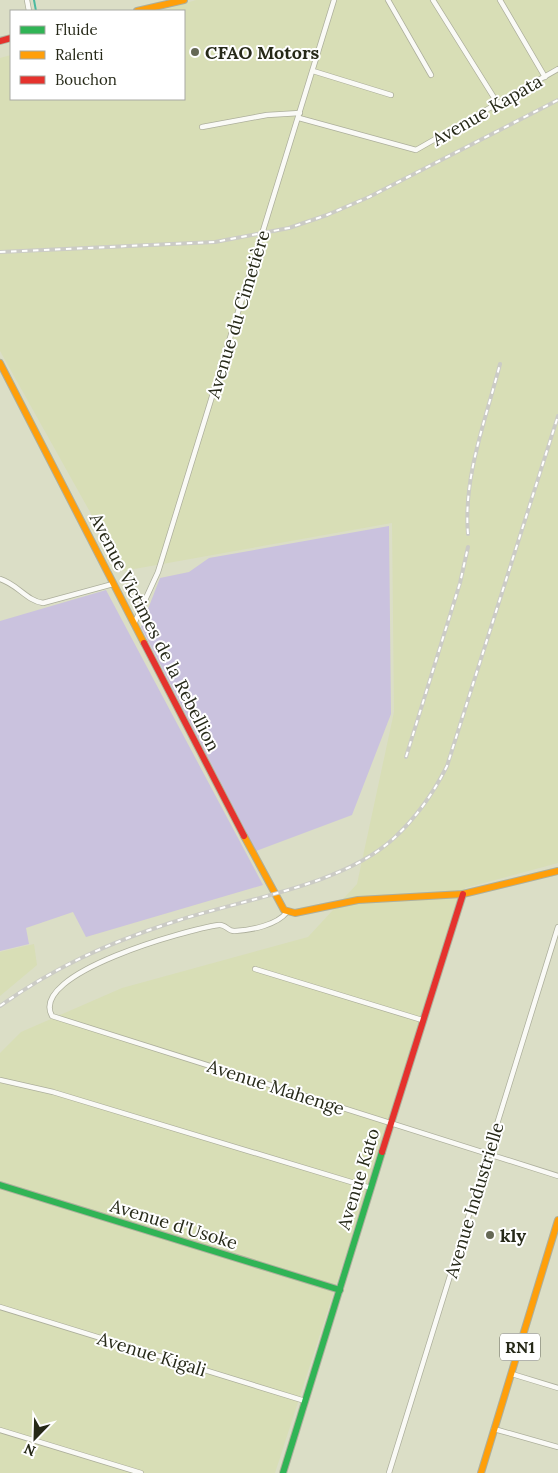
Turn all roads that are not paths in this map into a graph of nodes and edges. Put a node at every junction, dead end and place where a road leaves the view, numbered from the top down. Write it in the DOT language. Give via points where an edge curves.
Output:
graph roads {
  1 [pos="184,0"];
  2 [pos="334,0"];
  3 [pos="388,0"];
  4 [pos="433,0"];
  5 [pos="500,0"];
  6 [pos="159,3"];
  7 [pos="140,10"];
  8 [pos="558,69"];
  9 [pos="313,71"];
  10 [pos="432,75"];
  11 [pos="545,77"];
  12 [pos="390,95"];
  13 [pos="498,104"];
  14 [pos="299,116"];
  15 [pos="202,127"];
  16 [pos="0,363"];
  17 [pos="0,579"];
  18 [pos="113,584"];
  19 [pos="134,625"];
  20 [pos="558,871"];
  21 [pos="463,894"];
  22 [pos="287,912"];
  23 [pos="558,927"];
  24 [pos="255,969"];
  25 [pos="422,1020"];
  26 [pos="0,1080"];
  27 [pos="390,1124"];
  28 [pos="488,1155"];
  29 [pos="558,1176"];
  30 [pos="0,1186"];
  31 [pos="371,1188"];
  32 [pos="558,1220"];
  33 [pos="340,1290"];
  34 [pos="0,1307"];
  35 [pos="512,1374"];
  36 [pos="558,1388"];
  37 [pos="305,1401"];
  38 [pos="494,1429"];
  39 [pos="0,1430"];
  40 [pos="558,1447"];
  41 [pos="141,1473"];
  42 [pos="283,1473"];
  43 [pos="389,1473"];
  44 [pos="481,1473"];
  1 -- 6 [label="main road"];
  2 -- 9 [label="street, Avenue du Cimetière"];
  3 -- 10 [label="street"];
  4 -- 13 [label="street"];
  5 -- 11 [label="street"];
  6 -- 7 [label="main road"];
  8 -- 11 [label="street, Avenue Kapata"];
  9 -- 12 [label="street"];
  9 -- 14 [label="street, Avenue du Cimetière"];
  11 -- 13 [label="street, Avenue Kapata"];
  13 -- 14 [label="street, Avenue Kapata" via="416,150"];
  14 -- 15 [label="street" via="267,115"];
  14 -- 19 [label="street, Avenue du Cimetière" via="158,572"];
  16 -- 18 [label="main road, Avenue Victimes de la Rebellion"];
  17 -- 18 [label="street" via="43,603"];
  18 -- 19 [label="main road, Avenue Victimes de la Rebellion"];
  19 -- 22 [label="main road, Avenue Victimes de la Rebellion" via="273,893"];
  20 -- 21 [label="main road"];
  21 -- 22 [label="main road" via="358,900"];
  21 -- 25 [label="main road, Avenue Kato"];
  22 -- 27 [label="street, Avenue Mahenge" via="277,922 236,932 222,925 204,928 162,939 96,964 74,977 51,998 48,1010 52,1016"];
  23 -- 28 [label="street, Avenue Industrielle"];
  24 -- 25 [label="street"];
  25 -- 27 [label="main road, Avenue Kato"];
  26 -- 31 [label="street" via="53,1092"];
  27 -- 28 [label="street, Avenue Mahenge"];
  27 -- 31 [label="main road, Avenue Kato"];
  28 -- 29 [label="street, Avenue Mahenge"];
  28 -- 43 [label="street, Avenue Industrielle"];
  30 -- 33 [label="main road, Avenue d'Usoke"];
  31 -- 33 [label="main road, Avenue Kato"];
  32 -- 35 [label="main road, RN1"];
  33 -- 37 [label="main road, Avenue Kato"];
  34 -- 37 [label="street, Avenue Kigali"];
  35 -- 36 [label="street"];
  35 -- 38 [label="main road, RN1"];
  37 -- 42 [label="main road, Avenue Kato"];
  38 -- 40 [label="street"];
  38 -- 44 [label="main road, RN1"];
  39 -- 41 [label="street"];
}
